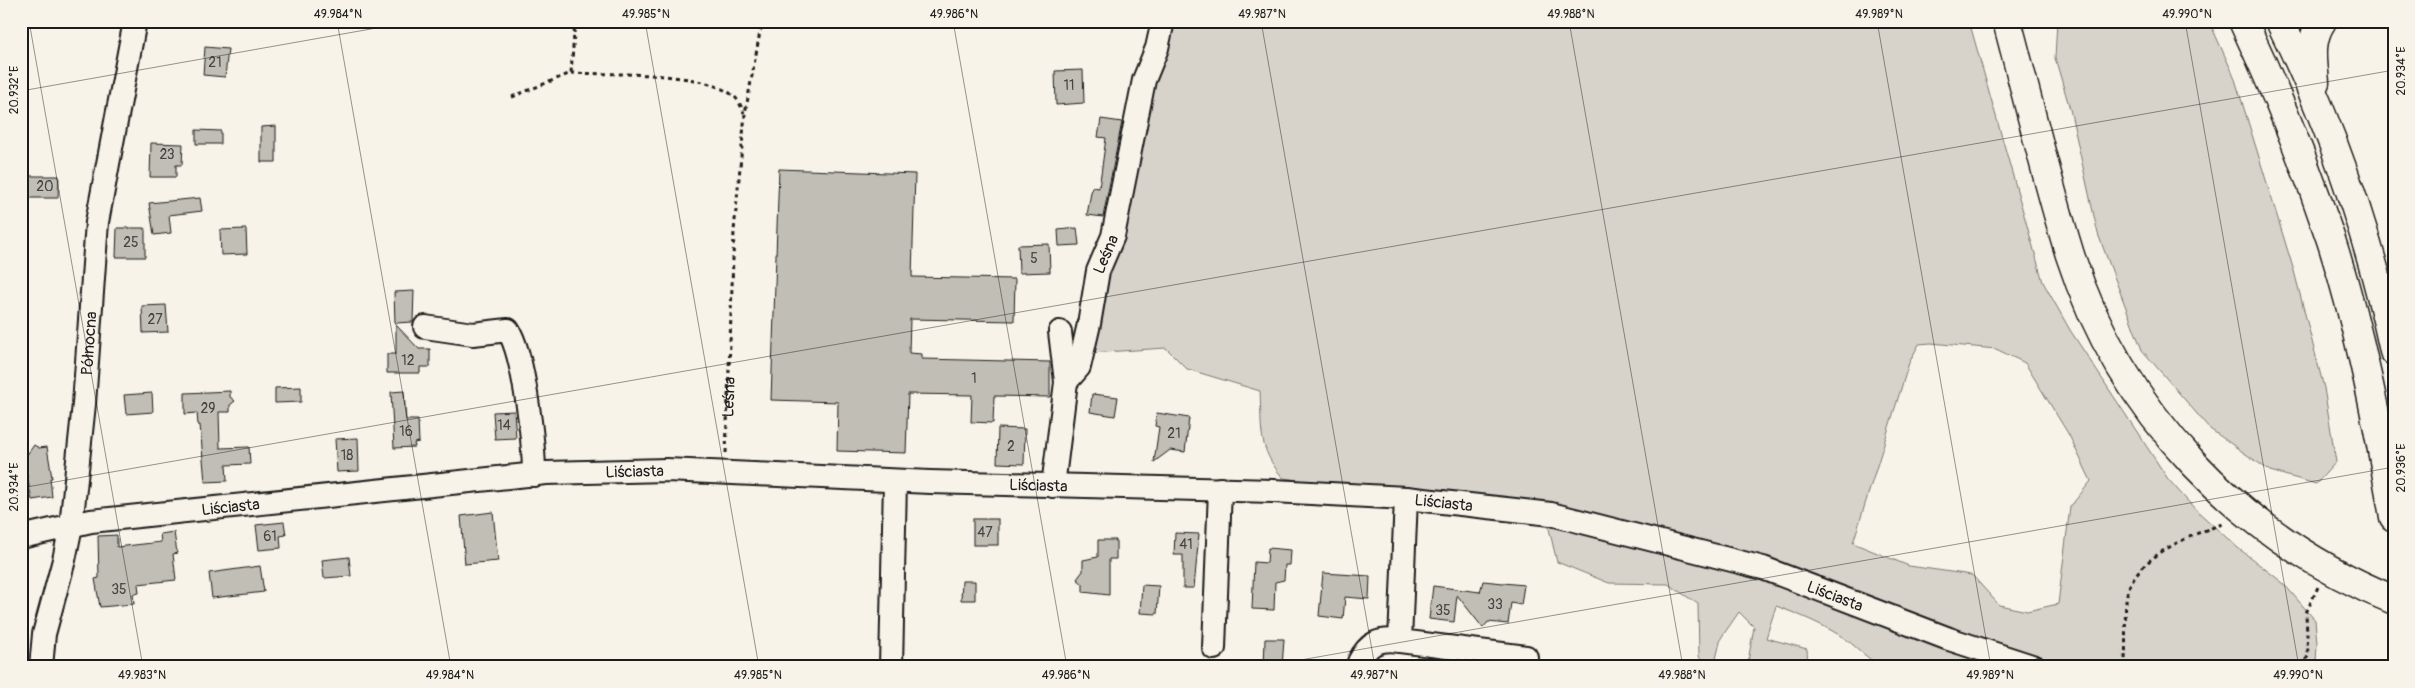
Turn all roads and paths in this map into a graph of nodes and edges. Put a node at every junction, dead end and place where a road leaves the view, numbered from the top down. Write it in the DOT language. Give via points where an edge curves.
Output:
graph roads {
  1 [pos="135,21"];
  2 [pos="575,21"];
  3 [pos="762,21"];
  4 [pos="1163,21"];
  5 [pos="2007,21"];
  6 [pos="2243,21"];
  7 [pos="2280,21"];
  8 [pos="2322,21"];
  9 [pos="571,73"];
  10 [pos="512,97"];
  11 [pos="744,114"];
  12 [pos="2327,129"];
  13 [pos="426,327"];
  14 [pos="1060,332"];
  15 [pos="2394,350"];
  16 [pos="1066,382"];
  17 [pos="725,473"];
  18 [pos="534,475"];
  19 [pos="895,481"];
  20 [pos="1053,486"];
  21 [pos="1220,489"];
  22 [pos="1406,498"];
  23 [pos="2394,517"];
  24 [pos="2232,520"];
  25 [pos="71,526"];
  26 [pos="21,536"];
  27 [pos="2322,575"];
  28 [pos="2394,600"];
  29 [pos="1400,641"];
  30 [pos="1214,648"];
  31 [pos="1526,656"];
  32 [pos="1359,662"];
  33 [pos="41,667"];
  34 [pos="891,667"];
  35 [pos="2035,667"];
  36 [pos="2124,667"];
  37 [pos="2302,667"];
  1 -- 25 [label="street, Północna" via="96,222 84,404"];
  2 -- 9 [label="path"];
  3 -- 11 [label="path, Leśna"];
  4 -- 16 [label="street, Leśna" via="1157,48 1144,80 1113,236 1098,271 1079,367"];
  5 -- 27 [label="main road" via="2071,256 2088,301 2129,381 2178,448 2206,478"];
  6 -- 23 [label="main road" via="2302,157 2331,241 2357,332"];
  7 -- 12 [label="main road"];
  8 -- 12 [label="main road" via="2312,46 2315,85"];
  9 -- 10 [label="path"];
  9 -- 11 [label="path" via="677,77 715,85 733,94"];
  11 -- 17 [label="path, Leśna" via="734,231"];
  12 -- 15 [label="main road" via="2358,219"];
  13 -- 18 [label="street" via="473,334 508,330 515,340 524,385"];
  14 -- 16 [label="street"];
  16 -- 20 [label="street, Leśna"];
  17 -- 18 [label="street, Liściasta" via="667,470"];
  17 -- 19 [label="street, Liściasta"];
  18 -- 25 [label="street, Liściasta" via="91,521"];
  19 -- 20 [label="street, Liściasta"];
  19 -- 34 [label="street"];
  20 -- 21 [label="street, Liściasta"];
  21 -- 22 [label="street, Liściasta"];
  21 -- 30 [label="street"];
  22 -- 29 [label="street"];
  22 -- 35 [label="street, Liściasta" via="1551,514 1754,566 1949,639"];
  24 -- 36 [label="path" via="2175,543 2141,570 2128,587"];
  25 -- 26 [label="street, Liściasta"];
  25 -- 33 [label="street, Północna" via="44,634"];
  27 -- 28 [label="main road"];
  27 -- 37 [label="path" via="2306,613 2308,656"];
  29 -- 31 [label="street"];
  29 -- 32 [label="street" via="1385,639 1366,649"];
}
